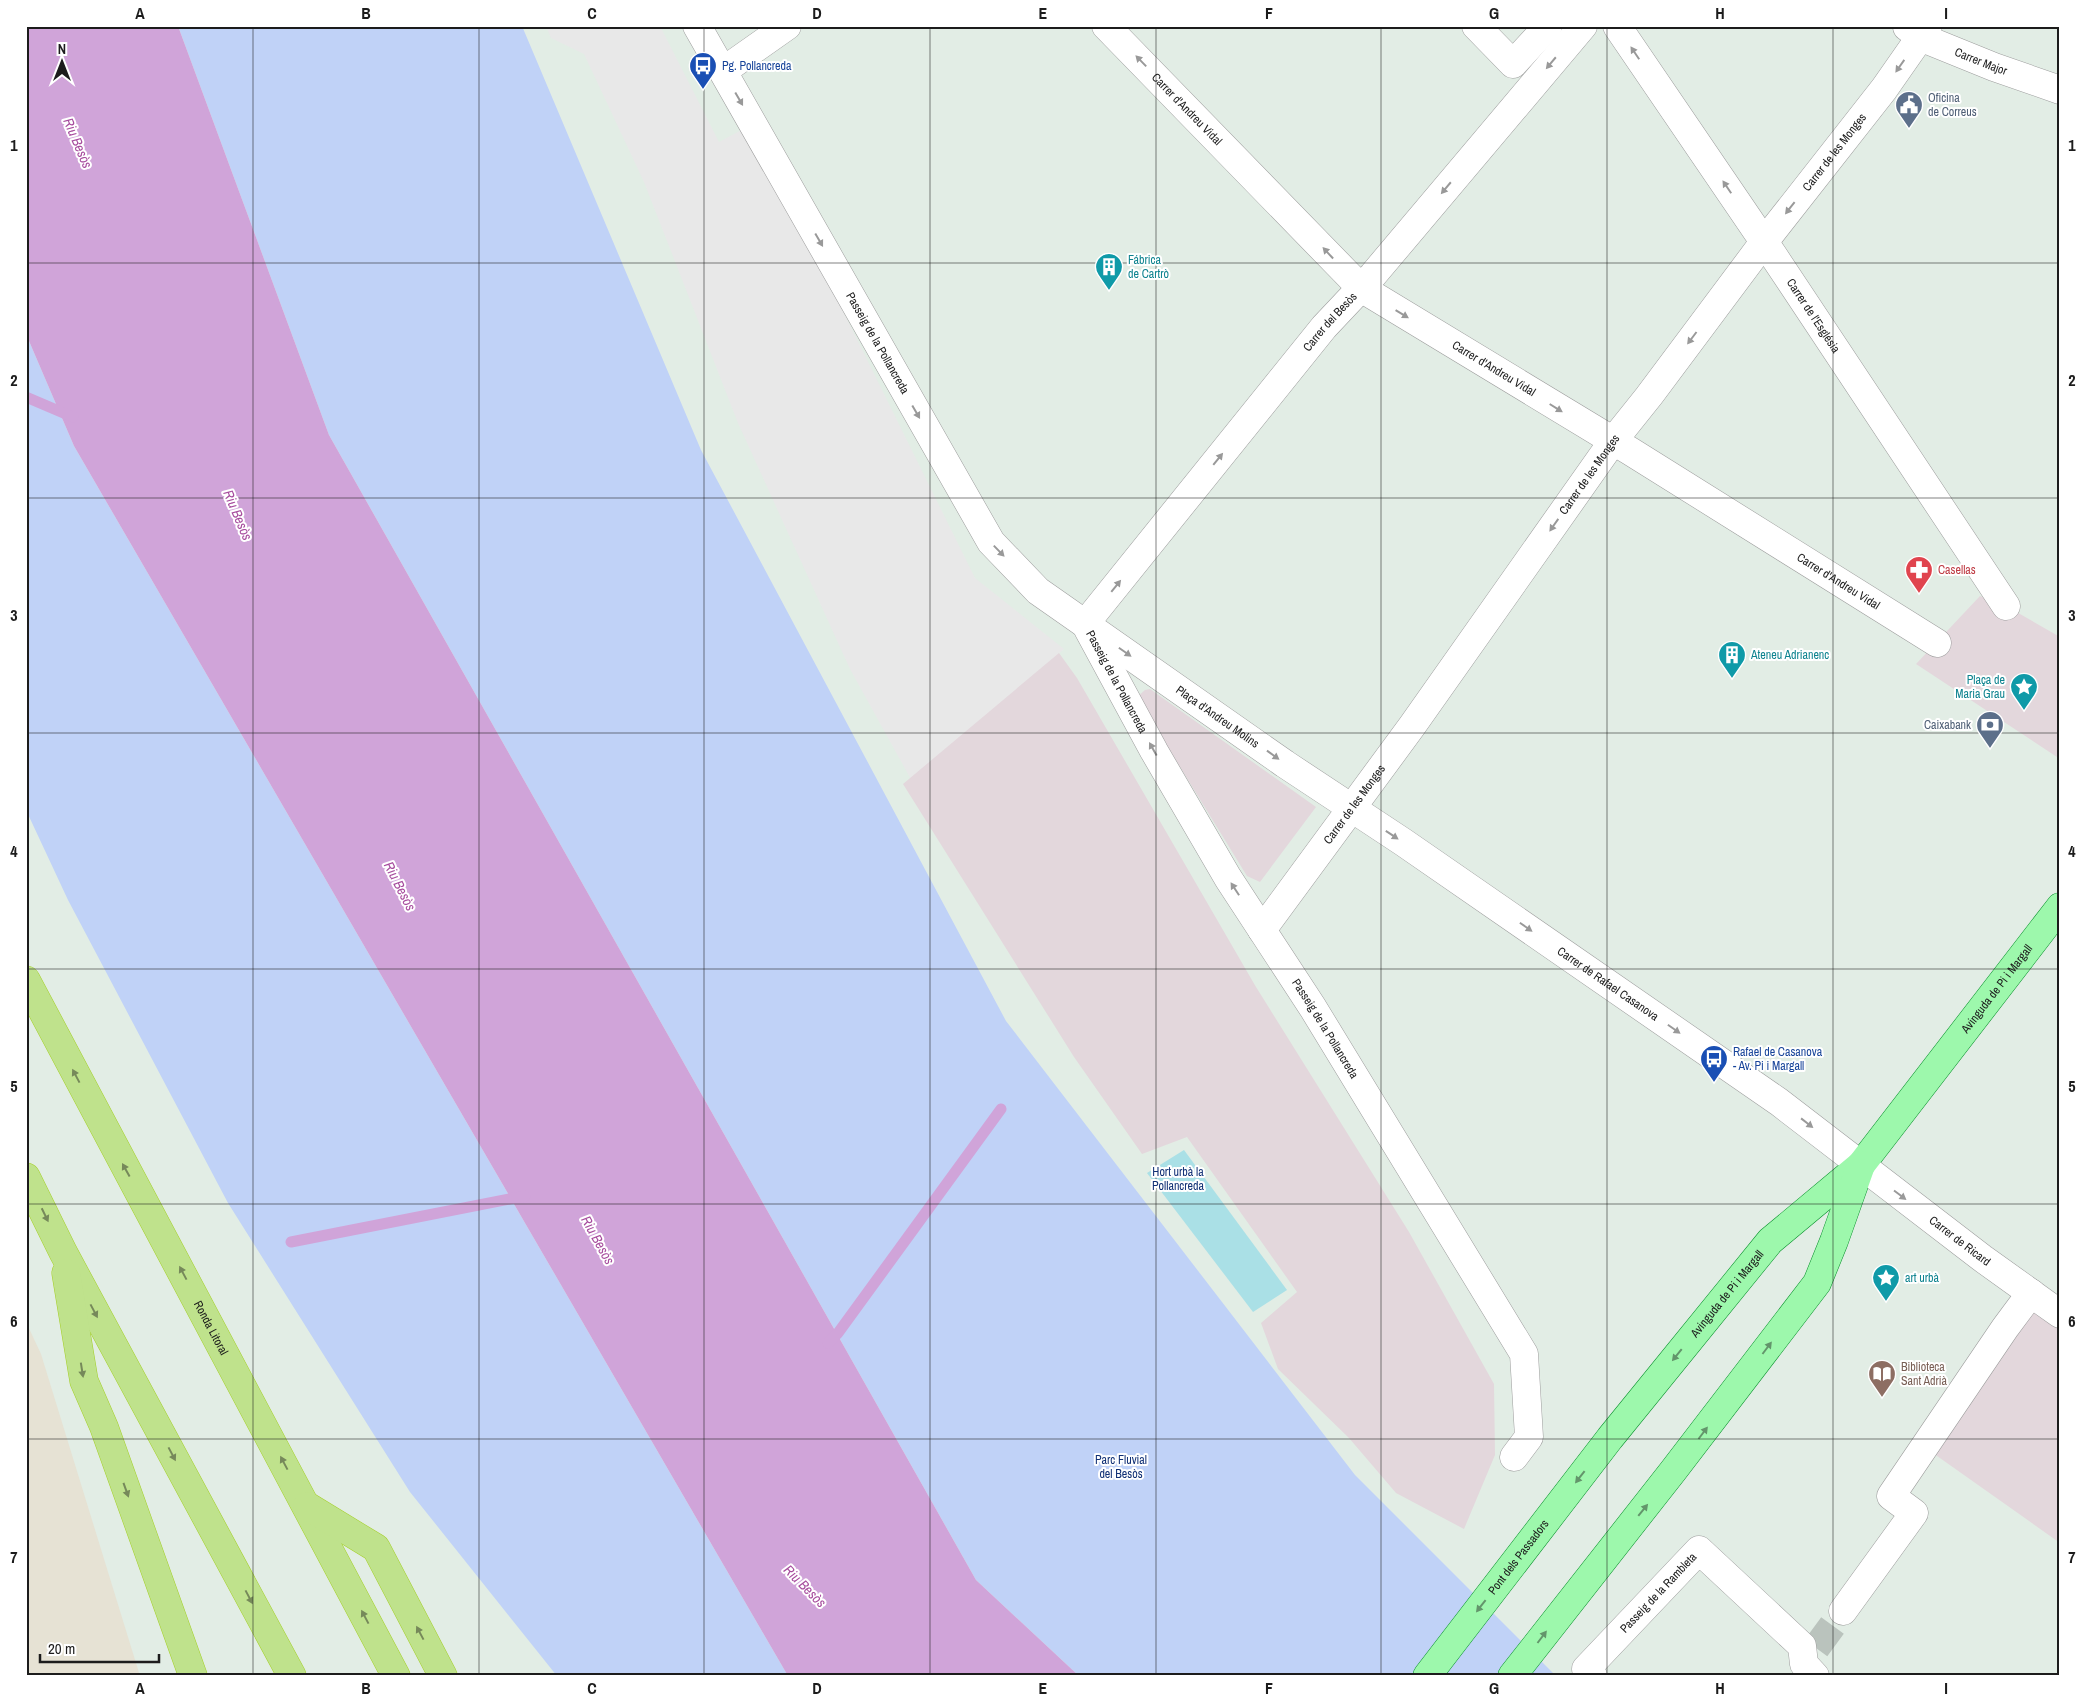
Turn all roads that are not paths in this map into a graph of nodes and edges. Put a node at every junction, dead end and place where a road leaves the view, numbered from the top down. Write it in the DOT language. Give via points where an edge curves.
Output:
graph roads {
  1 [pos="696,26"];
  2 [pos="787,26"];
  3 [pos="1106,26"];
  4 [pos="1476,26"];
  5 [pos="1548,26"];
  6 [pos="1583,26"];
  7 [pos="1617,26"];
  8 [pos="1918,30"];
  9 [pos="722,71"];
  10 [pos="2060,90"];
  11 [pos="1764,242"];
  12 [pos="1361,288"];
  13 [pos="1613,441"];
  14 [pos="2006,606"];
  15 [pos="1085,624"];
  16 [pos="1937,643"];
  17 [pos="1352,807"];
  18 [pos="2060,907"];
  19 [pos="1262,930"];
  20 [pos="26,980"];
  21 [pos="1861,1165"];
  22 [pos="26,1178"];
  23 [pos="63,1252"];
  24 [pos="2031,1293"];
  25 [pos="2060,1314"];
  26 [pos="1610,1438"];
  27 [pos="1514,1458"];
  28 [pos="307,1506"];
  29 [pos="1843,1611"];
  30 [pos="1811,1661"];
  31 [pos="194,1676"];
  32 [pos="292,1676"];
  33 [pos="396,1676"];
  34 [pos="443,1676"];
  35 [pos="1427,1676"];
  36 [pos="1512,1676"];
  37 [pos="1593,1676"];
  38 [pos="1829,1676"];
  1 -- 9 [label="street, Passeig de la Pollancreda"];
  2 -- 9 [label="street"];
  12 -- 3 [label="street, Carrer d'Andreu Vidal, one-way"];
  4 -- 5 [label="street" via="1513,64"];
  6 -- 12 [label="street, Carrer del Besòs, one-way"];
  11 -- 7 [label="street, Carrer de l'Església, one-way"];
  8 -- 10 [label="street, Carrer Major" via="1994,67"];
  8 -- 11 [label="street, Carrer de les Monges, one-way" via="1884,88"];
  9 -- 15 [label="street, Passeig de la Pollancreda, one-way" via="991,542 1038,591"];
  11 -- 13 [label="street, Carrer de les Monges, one-way"];
  11 -- 14 [label="street, Carrer de l'Església"];
  12 -- 13 [label="street, Carrer d'Andreu Vidal, one-way"];
  15 -- 12 [label="street, Carrer del Besòs, one-way" via="1324,327"];
  13 -- 16 [label="street, Carrer d'Andreu Vidal"];
  13 -- 17 [label="street, Carrer de les Monges, one-way"];
  15 -- 17 [label="street, Plaça d'Andreu Molins, one-way"];
  19 -- 15 [label="street, Passeig de la Pollancreda, one-way" via="1154,751"];
  17 -- 19 [label="street, Carrer de les Monges"];
  17 -- 21 [label="street, Carrer de Rafael Casanova, one-way" via="1778,1102"];
  18 -- 21 [label="main road, Avinguda de Pi i Margall"];
  19 -- 27 [label="street, Passeig de la Pollancreda" via="1524,1354 1529,1437"];
  28 -- 20 [label="highway, Ronda Litoral, one-way"];
  21 -- 24 [label="street, Carrer de Ricard, one-way"];
  21 -- 26 [label="main road, Avinguda de Pi i Margall, one-way" via="1770,1241"];
  36 -- 21 [label="main road, Avinguda de Pi i Margall, one-way" via="1817,1283"];
  22 -- 23 [label="highway, one-way"];
  23 -- 31 [label="highway, one-way" via="84,1380"];
  23 -- 32 [label="highway, one-way"];
  24 -- 25 [label="street, Carrer de Ricard"];
  24 -- 29 [label="street" via="1891,1496 1914,1513"];
  26 -- 35 [label="main road, Pont dels Passadors, one-way"];
  33 -- 28 [label="highway, Ronda Litoral, one-way"];
  34 -- 28 [label="highway, one-way" via="376,1548"];
  30 -- 37 [label="street, Passeig de la Rambleta" via="1802,1646 1699,1550 1586,1668"];
  30 -- 38 [label="street"];
}
